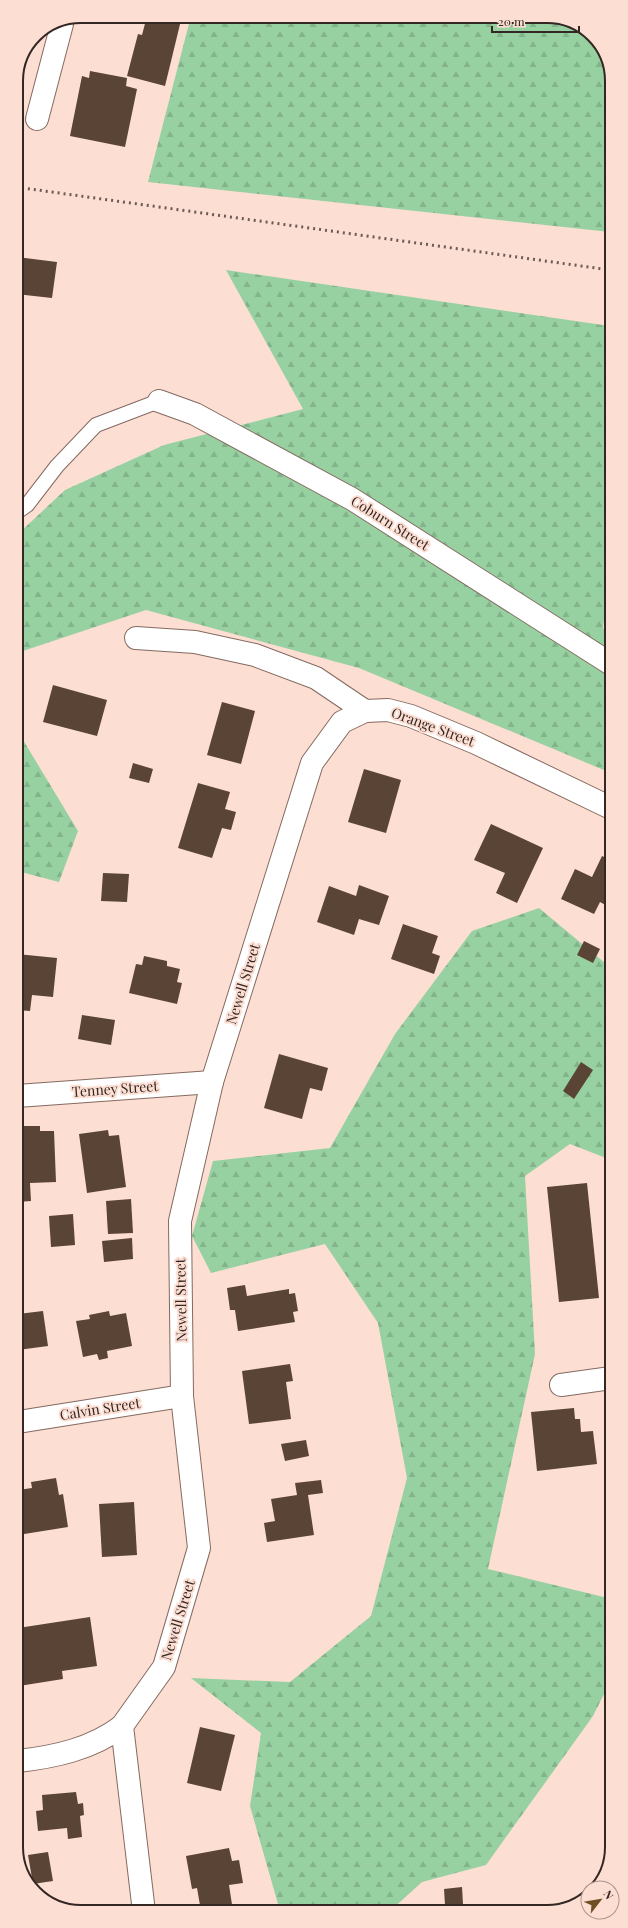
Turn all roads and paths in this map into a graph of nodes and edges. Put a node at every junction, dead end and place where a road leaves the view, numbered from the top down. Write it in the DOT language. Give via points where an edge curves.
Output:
graph roads {
  1 [pos="61,26"];
  2 [pos="37,119"];
  3 [pos="159,401"];
  4 [pos="23,508"];
  5 [pos="136,638"];
  6 [pos="605,660"];
  7 [pos="365,711"];
  8 [pos="605,805"];
  9 [pos="212,1082"];
  10 [pos="23,1096"];
  11 [pos="605,1379"];
  12 [pos="561,1385"];
  13 [pos="182,1396"];
  14 [pos="23,1421"];
  15 [pos="122,1726"];
  16 [pos="23,1761"];
  17 [pos="143,1905"];
  1 -- 2 [label="street"];
  3 -- 4 [label="lane" via="96,425 57,466"];
  3 -- 6 [label="street, Coburn Street" via="195,414 352,499"];
  5 -- 7 [label="street" via="195,642 255,655 316,678"];
  7 -- 8 [label="street, Orange Street" via="388,710 411,716 476,743"];
  7 -- 9 [label="street, Newell Street" via="342,722 312,762"];
  9 -- 10 [label="street, Tenney Street"];
  9 -- 13 [label="street, Newell Street" via="180,1221"];
  11 -- 12 [label="street"];
  13 -- 14 [label="street, Calvin Street"];
  13 -- 15 [label="street, Newell Street" via="199,1548 164,1666"];
  15 -- 16 [label="street" via="89,1745 42,1759"];
  15 -- 17 [label="street"];
}
